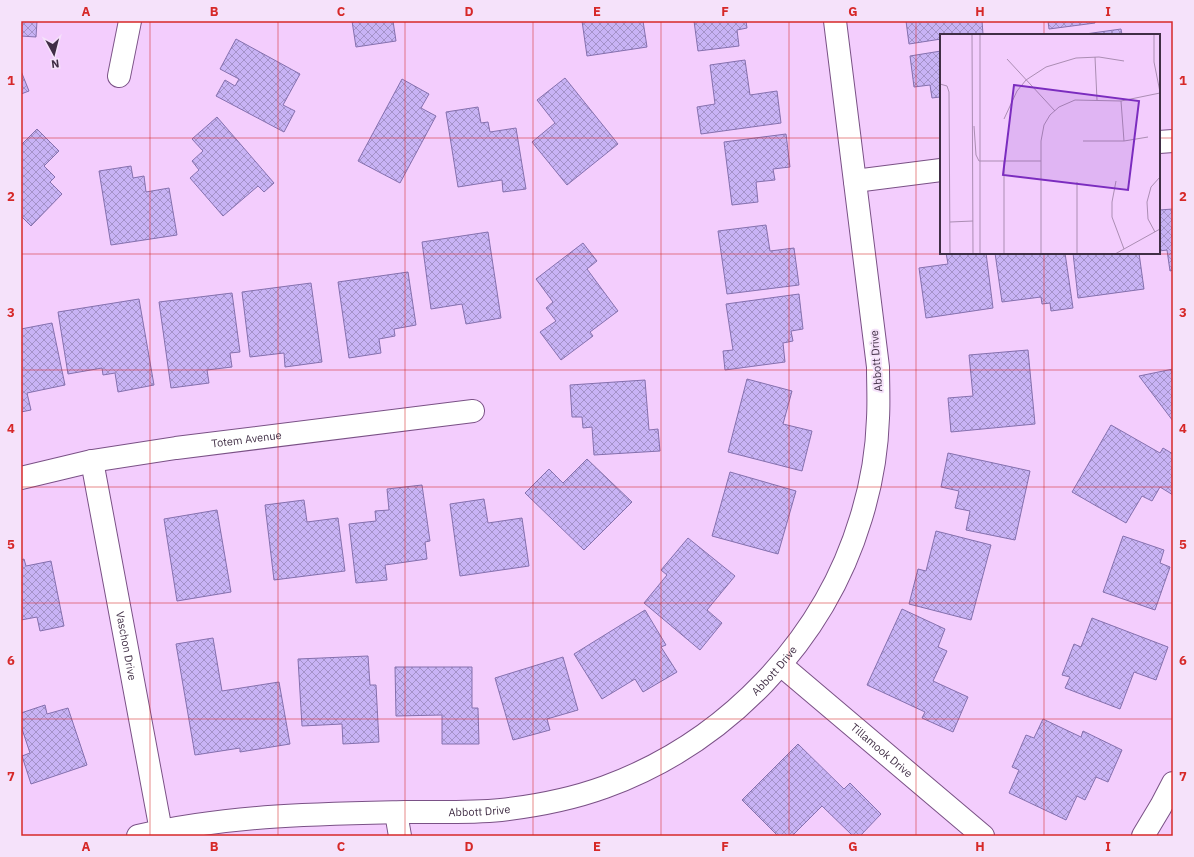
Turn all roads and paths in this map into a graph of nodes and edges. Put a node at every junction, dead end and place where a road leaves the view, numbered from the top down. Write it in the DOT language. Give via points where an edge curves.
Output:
graph roads {
  1 [pos="130,21"];
  2 [pos="835,21"];
  3 [pos="119,76"];
  4 [pos="1173,141"];
  5 [pos="1160,142"];
  6 [pos="940,170"];
  7 [pos="855,180"];
  8 [pos="473,411"];
  9 [pos="92,461"];
  10 [pos="21,478"];
  11 [pos="781,665"];
  12 [pos="1173,783"];
  13 [pos="396,813"];
  14 [pos="161,831"];
  15 [pos="138,836"];
  16 [pos="400,836"];
  17 [pos="983,836"];
  18 [pos="1143,836"];
  1 -- 3 [label="street"];
  2 -- 7 [label="street, Abbott Drive"];
  4 -- 5 [label="street"];
  6 -- 7 [label="street"];
  7 -- 11 [label="street, Abbott Drive" via="878,367 878,418 873,468 861,518 844,565 817,616"];
  8 -- 9 [label="street, Totem Avenue"];
  9 -- 10 [label="street, Totem Avenue"];
  9 -- 14 [label="street, Vaschon Drive"];
  11 -- 13 [label="street, Abbott Drive" via="741,706 701,738 658,764 605,787 549,803 499,810"];
  11 -- 17 [label="street, Tillamook Drive"];
  12 -- 18 [label="street"];
  13 -- 14 [label="street, Abbott Drive" via="287,815 214,822"];
  13 -- 16 [label="street"];
  14 -- 15 [label="street, Abbott Drive"];
}
